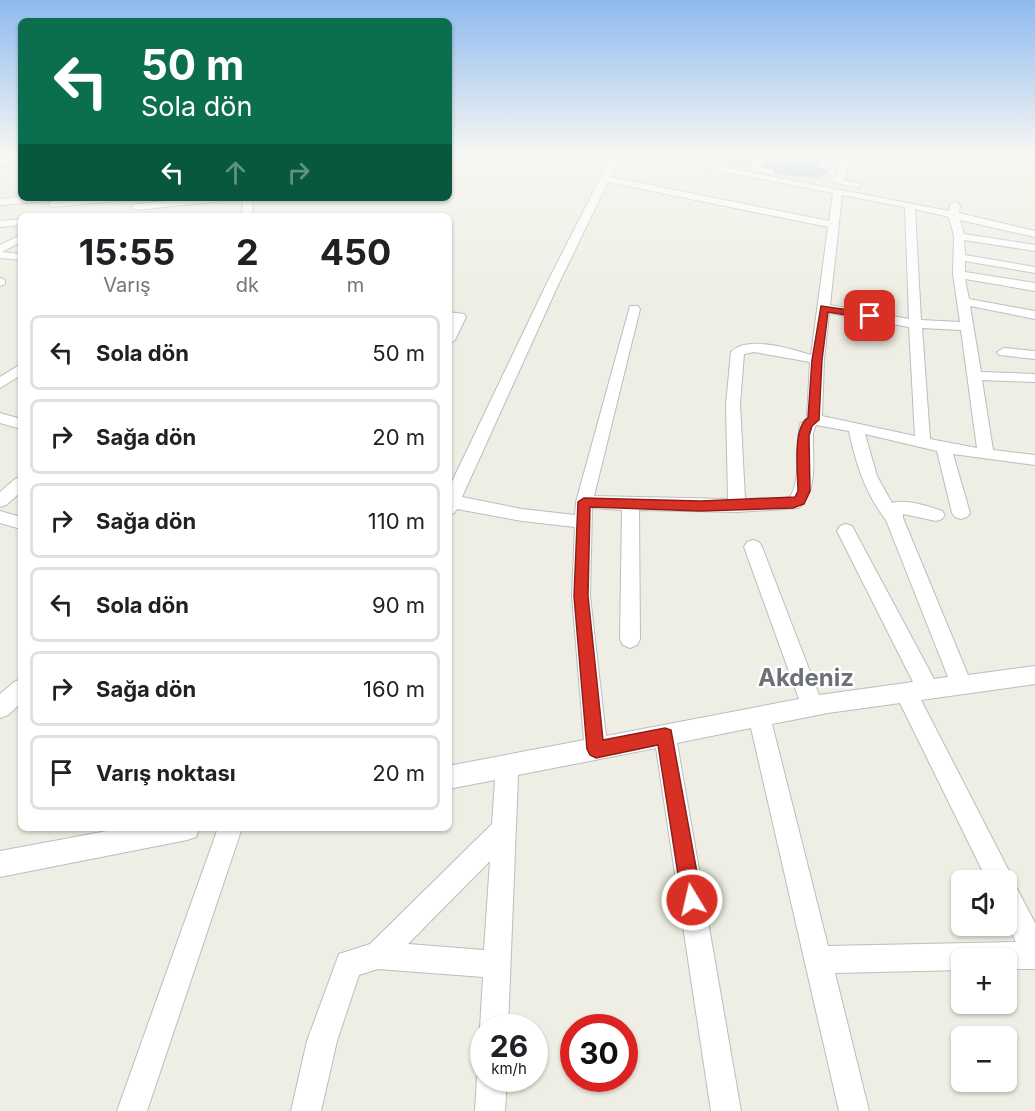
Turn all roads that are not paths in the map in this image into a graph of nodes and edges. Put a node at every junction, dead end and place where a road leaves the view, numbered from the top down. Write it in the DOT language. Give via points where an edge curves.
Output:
graph roads {
  1 [pos="157,205"];
  2 [pos="592,205"];
  3 [pos="733,205"];
  4 [pos="836,205"];
  5 [pos="910,205"];
  6 [pos="955,205"];
  7 [pos="136,207"];
  8 [pos="954,215"];
  9 [pos="18,222"];
  10 [pos="0,224"];
  11 [pos="833,225"];
  12 [pos="1035,234"];
  13 [pos="959,236"];
  14 [pos="18,240"];
  15 [pos="1035,248"];
  16 [pos="0,249"];
  17 [pos="0,255"];
  18 [pos="18,257"];
  19 [pos="959,257"];
  20 [pos="1035,270"];
  21 [pos="959,274"];
  22 [pos="1035,287"];
  23 [pos="962,301"];
  24 [pos="824,308"];
  25 [pos="633,309"];
  26 [pos="1035,315"];
  27 [pos="452,316"];
  28 [pos="915,324"];
  29 [pos="966,326"];
  30 [pos="452,332"];
  31 [pos="1004,352"];
  32 [pos="1035,355"];
  33 [pos="817,360"];
  34 [pos="18,370"];
  35 [pos="975,376"];
  36 [pos="1033,378"];
  37 [pos="0,384"];
  38 [pos="0,418"];
  39 [pos="814,420"];
  40 [pos="18,423"];
  41 [pos="856,429"];
  42 [pos="923,444"];
  43 [pos="944,448"];
  44 [pos="986,455"];
  45 [pos="1035,460"];
  46 [pos="18,486"];
  47 [pos="452,500"];
  48 [pos="0,501"];
  49 [pos="584,502"];
  50 [pos="452,504"];
  51 [pos="631,504"];
  52 [pos="737,506"];
  53 [pos="961,513"];
  54 [pos="936,515"];
  55 [pos="0,517"];
  56 [pos="894,518"];
  57 [pos="18,522"];
  58 [pos="584,522"];
  59 [pos="846,531"];
  60 [pos="753,547"];
  61 [pos="630,639"];
  62 [pos="1035,675"];
  63 [pos="962,685"];
  64 [pos="917,691"];
  65 [pos="18,692"];
  66 [pos="812,706"];
  67 [pos="0,708"];
  68 [pos="759,717"];
  69 [pos="665,736"];
  70 [pos="596,749"];
  71 [pos="507,766"];
  72 [pos="452,777"];
  73 [pos="504,830"];
  74 [pos="171,831"];
  75 [pos="229,831"];
  76 [pos="0,864"];
  77 [pos="996,870"];
  78 [pos="1017,916"];
  79 [pos="1035,953"];
  80 [pos="378,955"];
  81 [pos="819,960"];
  82 [pos="497,965"];
  83 [pos="495,1014"];
  84 [pos="491,1092"];
  85 [pos="132,1111"];
  86 [pos="306,1111"];
  87 [pos="490,1111"];
  88 [pos="726,1111"];
  89 [pos="854,1111"];
  1 -- 7 [label="street"];
  2 -- 47 [label="street"];
  3 -- 11 [label="street"];
  4 -- 11 [label="street"];
  5 -- 8 [label="street"];
  5 -- 28 [label="street"];
  6 -- 8 [label="street"];
  8 -- 12 [label="street"];
  8 -- 13 [label="street"];
  9 -- 10 [label="street"];
  11 -- 24 [label="street"];
  13 -- 15 [label="street"];
  13 -- 19 [label="street"];
  14 -- 16 [label="street"];
  17 -- 18 [label="street"];
  19 -- 20 [label="street"];
  19 -- 21 [label="street"];
  21 -- 22 [label="street"];
  21 -- 23 [label="street"];
  23 -- 26 [label="street"];
  23 -- 29 [label="street"];
  24 -- 28 [label="street"];
  24 -- 33 [label="street"];
  25 -- 49 [label="street"];
  27 -- 30 [label="street" via="460,317"];
  28 -- 29 [label="street"];
  28 -- 42 [label="street"];
  29 -- 35 [label="street"];
  31 -- 32 [label="street"];
  33 -- 39 [label="street"];
  33 -- 52 [label="street" via="754,347 738,352 733,404"];
  34 -- 37 [label="street"];
  35 -- 36 [label="street"];
  35 -- 44 [label="street"];
  38 -- 40 [label="street"];
  39 -- 41 [label="street"];
  39 -- 52 [label="street" via="807,424 804,436 804,491 799,500 793,504"];
  41 -- 42 [label="street"];
  41 -- 56 [label="street" via="864,468 878,500"];
  42 -- 43 [label="street"];
  43 -- 44 [label="street"];
  43 -- 53 [label="street"];
  44 -- 45 [label="street"];
  46 -- 48 [label="street"];
  49 -- 51 [label="street"];
  49 -- 58 [label="street"];
  50 -- 58 [label="street"];
  51 -- 52 [label="street"];
  51 -- 61 [label="street"];
  54 -- 56 [label="street" via="899,507 894,509"];
  55 -- 57 [label="street"];
  56 -- 63 [label="street"];
  58 -- 70 [label="street" via="581,596"];
  59 -- 64 [label="street"];
  60 -- 66 [label="street"];
  62 -- 63 [label="street"];
  63 -- 64 [label="street"];
  64 -- 66 [label="street"];
  64 -- 77 [label="street"];
  65 -- 67 [label="street"];
  66 -- 68 [label="street"];
  68 -- 69 [label="street"];
  68 -- 81 [label="street"];
  69 -- 70 [label="street"];
  69 -- 88 [label="street"];
  70 -- 71 [label="street"];
  71 -- 72 [label="street"];
  71 -- 73 [label="street"];
  73 -- 80 [label="street"];
  73 -- 82 [label="street"];
  74 -- 76 [label="street"];
  75 -- 85 [label="street"];
  78 -- 79 [label="street"];
  79 -- 81 [label="street"];
  80 -- 82 [label="street"];
  80 -- 86 [label="street" via="349,964 322,1041"];
  81 -- 89 [label="street"];
  82 -- 83 [label="street"];
  84 -- 87 [label="street"];
}
